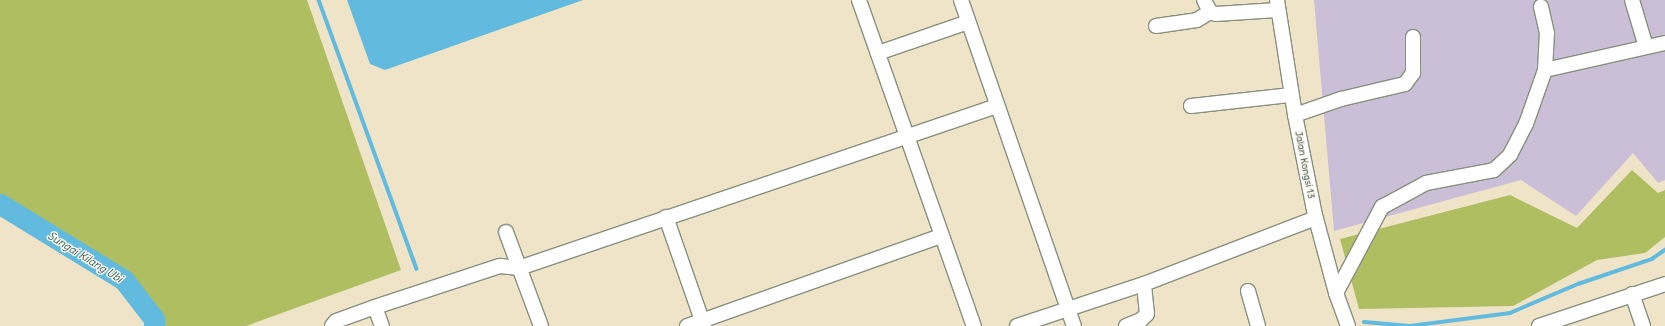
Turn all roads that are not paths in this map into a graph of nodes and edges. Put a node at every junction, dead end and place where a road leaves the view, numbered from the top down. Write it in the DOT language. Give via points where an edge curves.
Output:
graph roads {
  1 [pos="859,0"];
  2 [pos="1632,0"];
  3 [pos="964,1"];
  4 [pos="1277,5"];
  5 [pos="1207,6"];
  6 [pos="1541,7"];
  7 [pos="968,22"];
  8 [pos="1156,26"];
  9 [pos="1413,36"];
  10 [pos="1665,43"];
  11 [pos="1646,47"];
  12 [pos="878,53"];
  13 [pos="1545,70"];
  14 [pos="1291,95"];
  15 [pos="997,106"];
  16 [pos="1191,106"];
  17 [pos="1295,115"];
  18 [pos="906,136"];
  19 [pos="666,217"];
  20 [pos="1316,218"];
  21 [pos="506,232"];
  22 [pos="941,236"];
  23 [pos="519,268"];
  24 [pos="1144,284"];
  25 [pos="1665,284"];
  26 [pos="1248,291"];
  27 [pos="1336,293"];
  28 [pos="1632,294"];
  29 [pos="375,307"];
  30 [pos="1068,309"];
  31 [pos="703,323"];
  32 [pos="332,326"];
  33 [pos="382,326"];
  34 [pos="541,326"];
  35 [pos="687,326"];
  36 [pos="974,326"];
  37 [pos="1017,326"];
  38 [pos="1074,326"];
  39 [pos="1126,326"];
  40 [pos="1258,326"];
  41 [pos="1348,326"];
  42 [pos="1539,326"];
  43 [pos="1643,326"];
  1 -- 12 [label="street"];
  2 -- 11 [label="street"];
  3 -- 7 [label="street"];
  4 -- 5 [label="street" via="1216,14"];
  4 -- 14 [label="street, Jalan Kongsi 13"];
  5 -- 8 [label="street" via="1197,20"];
  6 -- 13 [label="street" via="1547,33"];
  7 -- 12 [label="street"];
  7 -- 15 [label="street"];
  9 -- 17 [label="street" via="1413,73 1405,84 1341,99"];
  10 -- 11 [label="street"];
  11 -- 13 [label="street"];
  12 -- 18 [label="street"];
  13 -- 27 [label="street" via="1526,124 1510,155 1494,170 1426,183 1382,207"];
  14 -- 16 [label="street"];
  14 -- 17 [label="street, Jalan Kongsi 13"];
  15 -- 18 [label="street"];
  15 -- 30 [label="street"];
  17 -- 20 [label="street, Jalan Kongsi 13"];
  18 -- 19 [label="street"];
  18 -- 22 [label="street"];
  19 -- 23 [label="street"];
  19 -- 31 [label="street"];
  20 -- 24 [label="street"];
  20 -- 27 [label="street, Jalan Kongsi 13"];
  21 -- 23 [label="street"];
  22 -- 31 [label="street"];
  22 -- 36 [label="street"];
  23 -- 29 [label="street" via="500,266"];
  23 -- 34 [label="street"];
  24 -- 30 [label="street"];
  24 -- 39 [label="street" via="1147,314 1141,320"];
  25 -- 28 [label="street"];
  26 -- 40 [label="street"];
  27 -- 41 [label="street, Jalan Kongsi 13"];
  28 -- 42 [label="street"];
  28 -- 43 [label="street"];
  29 -- 32 [label="street" via="336,321"];
  29 -- 33 [label="street"];
  30 -- 37 [label="street"];
  30 -- 38 [label="street"];
  31 -- 35 [label="street"];
}
